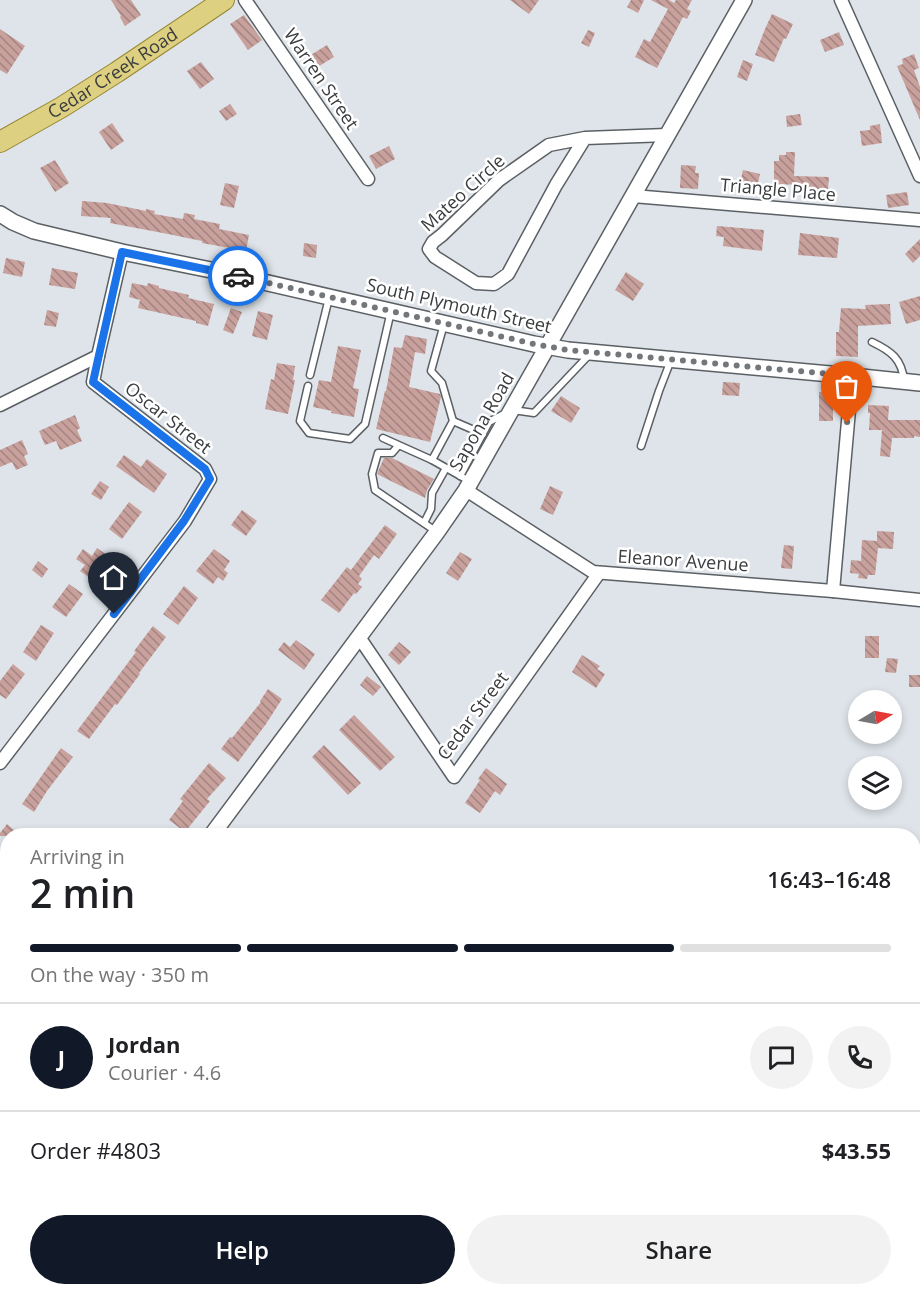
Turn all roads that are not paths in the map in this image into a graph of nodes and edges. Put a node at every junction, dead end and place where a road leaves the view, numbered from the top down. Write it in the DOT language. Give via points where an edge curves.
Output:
graph roads {
  1 [pos="224,0"];
  2 [pos="245,0"];
  3 [pos="744,0"];
  4 [pos="841,0"];
  5 [pos="667,135"];
  6 [pos="585,138"];
  7 [pos="0,142"];
  8 [pos="920,176"];
  9 [pos="368,179"];
  10 [pos="633,196"];
  11 [pos="0,214"];
  12 [pos="920,220"];
  13 [pos="122,252"];
  14 [pos="330,297"];
  15 [pos="391,311"];
  16 [pos="444,323"];
  17 [pos="872,342"];
  18 [pos="548,347"];
  19 [pos="591,352"];
  20 [pos="98,356"];
  21 [pos="671,360"];
  22 [pos="310,375"];
  23 [pos="852,376"];
  24 [pos="904,381"];
  25 [pos="920,383"];
  26 [pos="308,386"];
  27 [pos="0,405"];
  28 [pos="512,410"];
  29 [pos="453,421"];
  30 [pos="483,434"];
  31 [pos="383,438"];
  32 [pos="398,446"];
  33 [pos="641,446"];
  34 [pos="432,460"];
  35 [pos="446,468"];
  36 [pos="466,483"];
  37 [pos="424,523"];
  38 [pos="437,532"];
  39 [pos="599,573"];
  40 [pos="833,591"];
  41 [pos="920,600"];
  42 [pos="359,637"];
  43 [pos="0,763"];
  44 [pos="218,828"];
  1 -- 7 [label="main road, Cedar Creek Road" via="62,107"];
  2 -- 9 [label="street, Warren Street"];
  3 -- 5 [label="street, Sapona Road"];
  4 -- 8 [label="street"];
  5 -- 6 [label="street, Mateo Circle"];
  5 -- 10 [label="street, Sapona Road"];
  6 -- 6 [label="street, Mateo Circle" via="549,145 499,180 433,242 429,249 435,257 476,283 494,284 508,274"];
  10 -- 12 [label="street, Triangle Place"];
  10 -- 18 [label="street, Sapona Road"];
  11 -- 13 [label="street, South Plymouth Street" via="34,231"];
  13 -- 14 [label="street, South Plymouth Street"];
  13 -- 20 [label="street"];
  14 -- 15 [label="street, South Plymouth Street"];
  14 -- 22 [label="lane"];
  15 -- 16 [label="street, South Plymouth Street"];
  15 -- 26 [label="lane" via="365,424 350,440 309,433 300,421"];
  16 -- 18 [label="street, South Plymouth Street"];
  16 -- 29 [label="lane" via="431,371 442,383"];
  17 -- 24 [label="lane" via="898,361"];
  18 -- 19 [label="street, South Plymouth Street"];
  18 -- 28 [label="street, Sapona Road"];
  19 -- 21 [label="street, South Plymouth Street"];
  19 -- 28 [label="lane" via="534,413"];
  20 -- 27 [label="street"];
  20 -- 43 [label="street, Oscar Street" via="93,382 205,469 210,479 184,521"];
  21 -- 23 [label="street, South Plymouth Street"];
  21 -- 33 [label="lane"];
  23 -- 24 [label="street, South Plymouth Street"];
  23 -- 40 [label="street"];
  24 -- 25 [label="street, South Plymouth Street"];
  28 -- 30 [label="lane" via="489,422"];
  28 -- 36 [label="street, Sapona Road"];
  29 -- 30 [label="lane"];
  29 -- 34 [label="lane"];
  30 -- 36 [label="lane"];
  31 -- 32 [label="lane"];
  32 -- 34 [label="lane"];
  32 -- 37 [label="lane" via="392,453 378,453 372,474 375,490"];
  34 -- 35 [label="lane"];
  35 -- 36 [label="lane"];
  35 -- 37 [label="lane" via="432,493 431,509"];
  36 -- 38 [label="street, Sapona Road"];
  36 -- 39 [label="street, Eleanor Avenue"];
  37 -- 38 [label="lane"];
  38 -- 42 [label="street, Sapona Road"];
  39 -- 40 [label="street, Eleanor Avenue"];
  39 -- 42 [label="street, Cedar Street" via="454,777"];
  40 -- 41 [label="street, Eleanor Avenue"];
  42 -- 44 [label="street, Sapona Road"];
}
